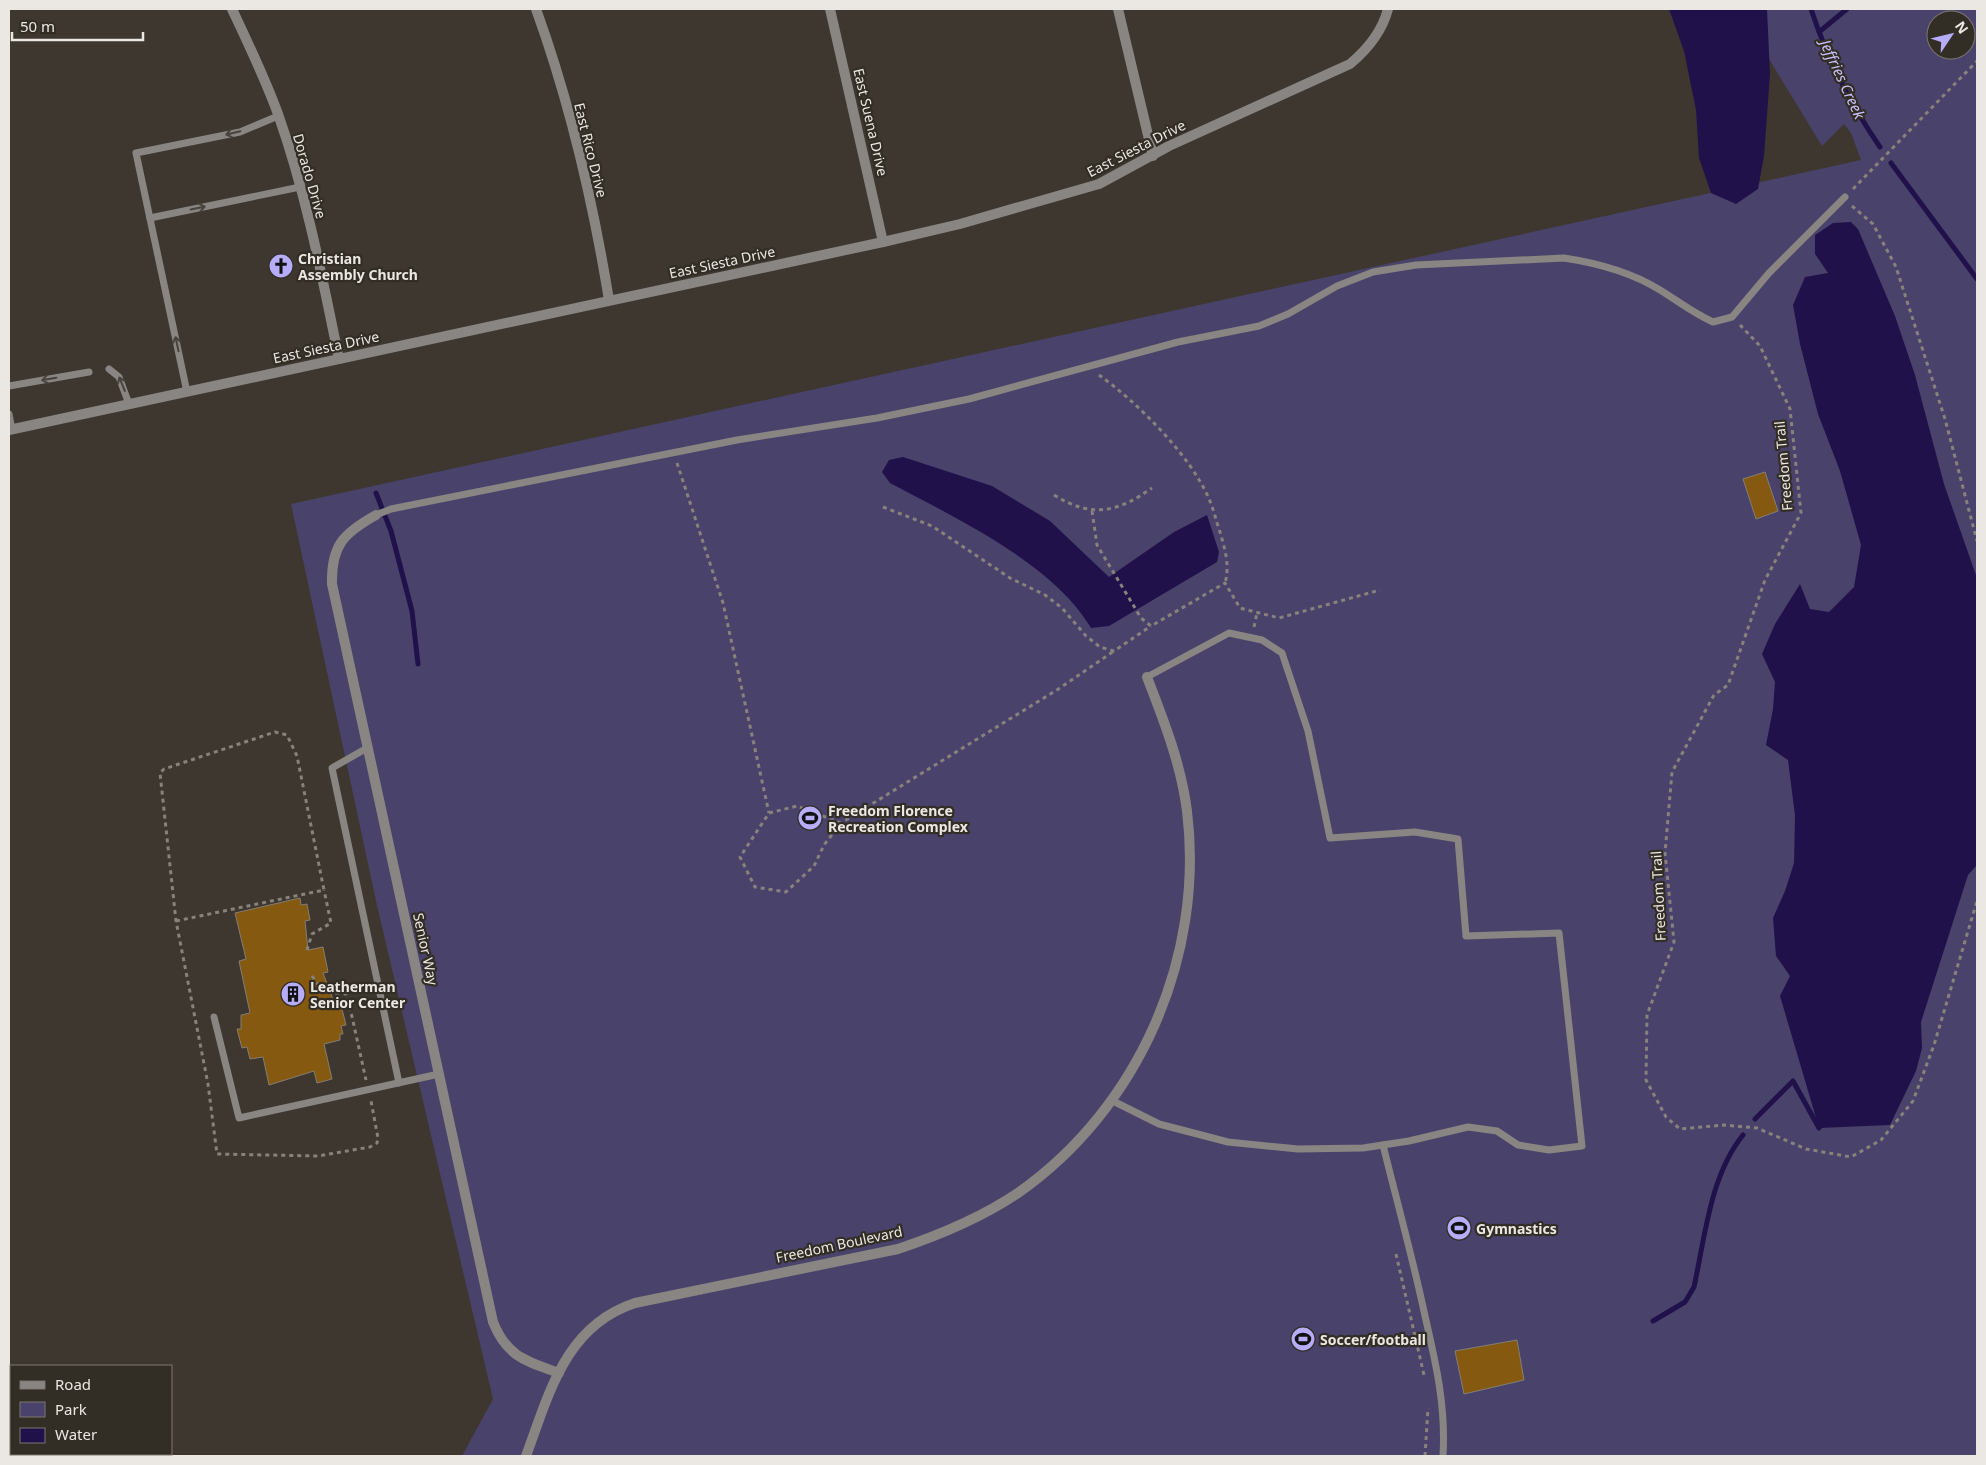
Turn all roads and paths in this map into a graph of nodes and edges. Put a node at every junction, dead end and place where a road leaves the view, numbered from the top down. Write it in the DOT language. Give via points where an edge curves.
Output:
graph roads {
  1 [pos="232,9"];
  2 [pos="536,9"];
  3 [pos="830,9"];
  4 [pos="1118,9"];
  5 [pos="1388,9"];
  6 [pos="1977,61"];
  7 [pos="278,116"];
  8 [pos="1153,156"];
  9 [pos="300,187"];
  10 [pos="1844,197"];
  11 [pos="150,218"];
  12 [pos="883,242"];
  13 [pos="609,300"];
  14 [pos="1732,317"];
  15 [pos="339,358"];
  16 [pos="1087,365"];
  17 [pos="109,368"];
  18 [pos="89,372"];
  19 [pos="9,386"];
  20 [pos="187,392"];
  21 [pos="129,404"];
  22 [pos="9,414"];
  23 [pos="10,430"];
  24 [pos="674,453"];
  25 [pos="1152,488"];
  26 [pos="1054,495"];
  27 [pos="883,507"];
  28 [pos="1092,511"];
  29 [pos="376,515"];
  30 [pos="1977,541"];
  31 [pos="1226,584"];
  32 [pos="1380,590"];
  33 [pos="1151,626"];
  34 [pos="1114,651"];
  35 [pos="1147,677"];
  36 [pos="368,748"];
  37 [pos="769,813"];
  38 [pos="841,823"];
  39 [pos="324,890"];
  40 [pos="1977,900"];
  41 [pos="176,921"];
  42 [pos="307,950"];
  43 [pos="312,976"];
  44 [pos="214,1017"];
  45 [pos="439,1074"];
  46 [pos="399,1082"];
  47 [pos="368,1090"];
  48 [pos="1111,1100"];
  49 [pos="1383,1145"];
  50 [pos="1396,1253"];
  51 [pos="559,1372"];
  52 [pos="1425,1380"];
  53 [pos="1428,1406"];
  54 [pos="526,1456"];
  55 [pos="1425,1456"];
  56 [pos="1443,1456"];
  1 -- 7 [label="street, Dorado Drive"];
  2 -- 13 [label="street, East Rico Drive" via="555,60 579,154"];
  3 -- 12 [label="street, East Suena Drive"];
  4 -- 8 [label="street"];
  5 -- 8 [label="street, East Siesta Drive" via="1382,28 1366,50 1350,64 1192,135"];
  6 -- 10 [label="path"];
  7 -- 9 [label="street, Dorado Drive"];
  7 -- 11 [label="lane, one-way" via="240,132 136,153"];
  8 -- 12 [label="street, East Siesta Drive" via="1076,192"];
  11 -- 9 [label="lane, one-way"];
  9 -- 15 [label="street, Dorado Drive"];
  10 -- 14 [label="lane" via="1769,273"];
  10 -- 30 [label="path" via="1858,214 1873,224 1896,267 1945,419"];
  20 -- 11 [label="lane, one-way"];
  12 -- 13 [label="street, East Siesta Drive"];
  13 -- 15 [label="street, East Siesta Drive"];
  14 -- 16 [label="lane" via="1713,322 1622,271 1585,261 1564,258 1416,265 1373,272 1337,286 1288,314 1259,326"];
  14 -- 40 [label="path, Freedom Trail" via="1760,346 1790,409 1801,514 1765,580 1728,685 1714,695 1672,772 1665,853 1674,942 1647,1015 1646,1080 1666,1117 1680,1129 1724,1125 1757,1128 1806,1149 1851,1157 1881,1140 1913,1101 1934,1045"];
  15 -- 20 [label="street, East Siesta Drive"];
  16 -- 24 [label="lane" via="969,399"];
  16 -- 31 [label="path" via="1124,393 1182,455 1209,498 1229,570"];
  21 -- 17 [label="lane, one-way" via="120,377"];
  18 -- 19 [label="lane, one-way"];
  20 -- 21 [label="street, East Siesta Drive"];
  21 -- 23 [label="street, East Siesta Drive"];
  22 -- 23 [label="lane"];
  24 -- 29 [label="lane" via="391,509"];
  24 -- 37 [label="path" via="723,603"];
  25 -- 28 [label="path" via="1119,508"];
  26 -- 28 [label="path" via="1071,506"];
  27 -- 34 [label="path" via="932,526 1010,578 1045,595 1062,608 1086,636 1100,647"];
  28 -- 33 [label="path" via="1098,545 1141,618"];
  29 -- 36 [label="street, Senior Way" via="354,528 338,544 331,565 332,584"];
  31 -- 32 [label="path" via="1240,608 1279,618"];
  31 -- 33 [label="path"];
  33 -- 34 [label="path"];
  34 -- 38 [label="path" via="1060,688"];
  35 -- 48 [label="street, Freedom Boulevard" via="1180,772 1187,810 1189,889 1181,946 1166,1000 1148,1041"];
  35 -- 49 [label="lane" via="1229,633 1262,640 1282,653 1290,674 1308,731 1330,838 1415,832 1458,839 1466,936 1558,933 1582,1146 1549,1150 1518,1145 1497,1131 1468,1128"];
  36 -- 45 [label="street, Senior Way"];
  36 -- 46 [label="lane" via="332,768"];
  37 -- 38 [label="path" via="797,806"];
  37 -- 38 [label="path" via="740,857 755,886 786,892 814,866 824,845"];
  39 -- 41 [label="path"];
  39 -- 41 [label="path" via="298,756 288,735 275,732 164,768 160,773"];
  39 -- 42 [label="path" via="331,923 312,934"];
  41 -- 47 [label="path" via="208,1084 218,1154 318,1156 370,1147 377,1143 378,1138"];
  43 -- 47 [label="path" via="323,992 347,994"];
  44 -- 47 [label="lane" via="239,1118"];
  45 -- 46 [label="lane"];
  45 -- 51 [label="street, Senior Way" via="496,1330 506,1348 519,1358"];
  46 -- 47 [label="lane"];
  48 -- 49 [label="lane" via="1159,1124 1228,1142 1298,1149"];
  48 -- 51 [label="street, Freedom Boulevard" via="1074,1145 1046,1171 986,1212 898,1249 635,1303 619,1309 588,1330 574,1345"];
  49 -- 56 [label="lane" via="1442,1391"];
  50 -- 52 [label="path"];
  51 -- 54 [label="street, Freedom Boulevard"];
  53 -- 55 [label="path"];
}
